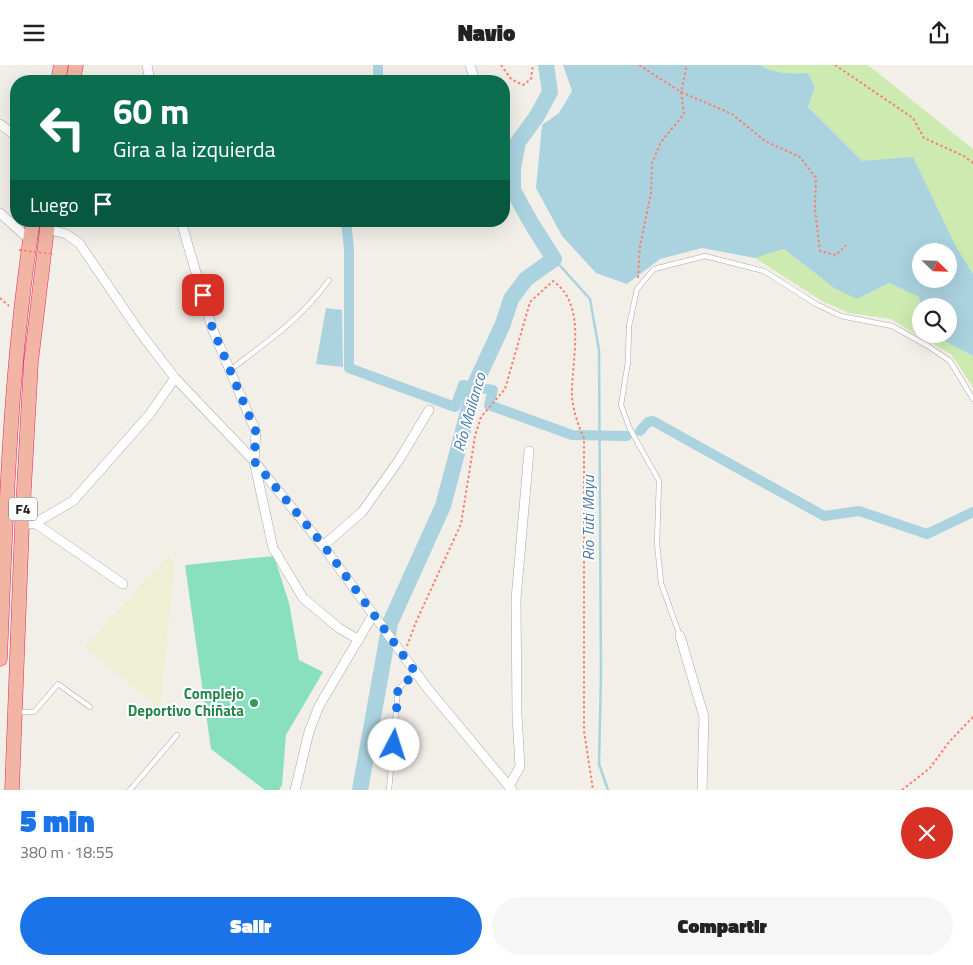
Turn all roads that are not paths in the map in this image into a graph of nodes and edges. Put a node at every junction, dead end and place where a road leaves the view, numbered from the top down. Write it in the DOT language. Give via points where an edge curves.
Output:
graph roads {
  1 [pos="0,213"];
  2 [pos="10,222"];
  3 [pos="16,227"];
  4 [pos="32,227"];
  5 [pos="47,227"];
  6 [pos="51,227"];
  7 [pos="183,227"];
  8 [pos="30,240"];
  9 [pos="329,280"];
  10 [pos="230,370"];
  11 [pos="175,378"];
  12 [pos="973,399"];
  13 [pos="430,410"];
  14 [pos="529,451"];
  15 [pos="254,461"];
  16 [pos="3,514"];
  17 [pos="28,524"];
  18 [pos="324,546"];
  19 [pos="123,583"];
  20 [pos="373,615"];
  21 [pos="680,636"];
  22 [pos="359,640"];
  23 [pos="0,659"];
  24 [pos="416,673"];
  25 [pos="90,707"];
  26 [pos="15,712"];
  27 [pos="177,735"];
  28 [pos="511,788"];
  29 [pos="12,790"];
  30 [pos="130,790"];
  31 [pos="295,790"];
  32 [pos="389,790"];
  33 [pos="702,790"];
  1 -- 2 [label="street"];
  3 -- 8 [label="street"];
  4 -- 8 [label="highway, F4"];
  5 -- 17 [label="highway, F4" via="31,362"];
  6 -- 11 [label="street" via="79,243"];
  7 -- 10 [label="street" via="212,327"];
  8 -- 16 [label="highway, F4" via="16,356"];
  9 -- 10 [label="lane" via="314,302 291,323"];
  10 -- 15 [label="street" via="256,432"];
  11 -- 15 [label="street"];
  11 -- 17 [label="street" via="149,415 73,501"];
  12 -- 21 [label="lane" via="950,361 928,347 892,326 841,316 764,271 705,256 654,269 637,289 628,326 628,362 621,405 630,429 659,481 657,543 661,583"];
  13 -- 18 [label="street" via="362,512"];
  14 -- 28 [label="street" via="516,599 520,767"];
  15 -- 18 [label="street"];
  15 -- 22 [label="street" via="273,548 303,598"];
  16 -- 23 [label="highway, F4"];
  17 -- 19 [label="street"];
  17 -- 26 [label="highway, F4"];
  18 -- 20 [label="street"];
  20 -- 22 [label="street"];
  20 -- 24 [label="street"];
  21 -- 33 [label="street" via="704,717"];
  22 -- 31 [label="street" via="319,707 309,732"];
  24 -- 28 [label="street"];
  24 -- 32 [label="lane" via="398,689"];
  25 -- 26 [label="lane" via="58,684 34,712"];
  26 -- 29 [label="highway, F4"];
  27 -- 30 [label="lane"];
}
